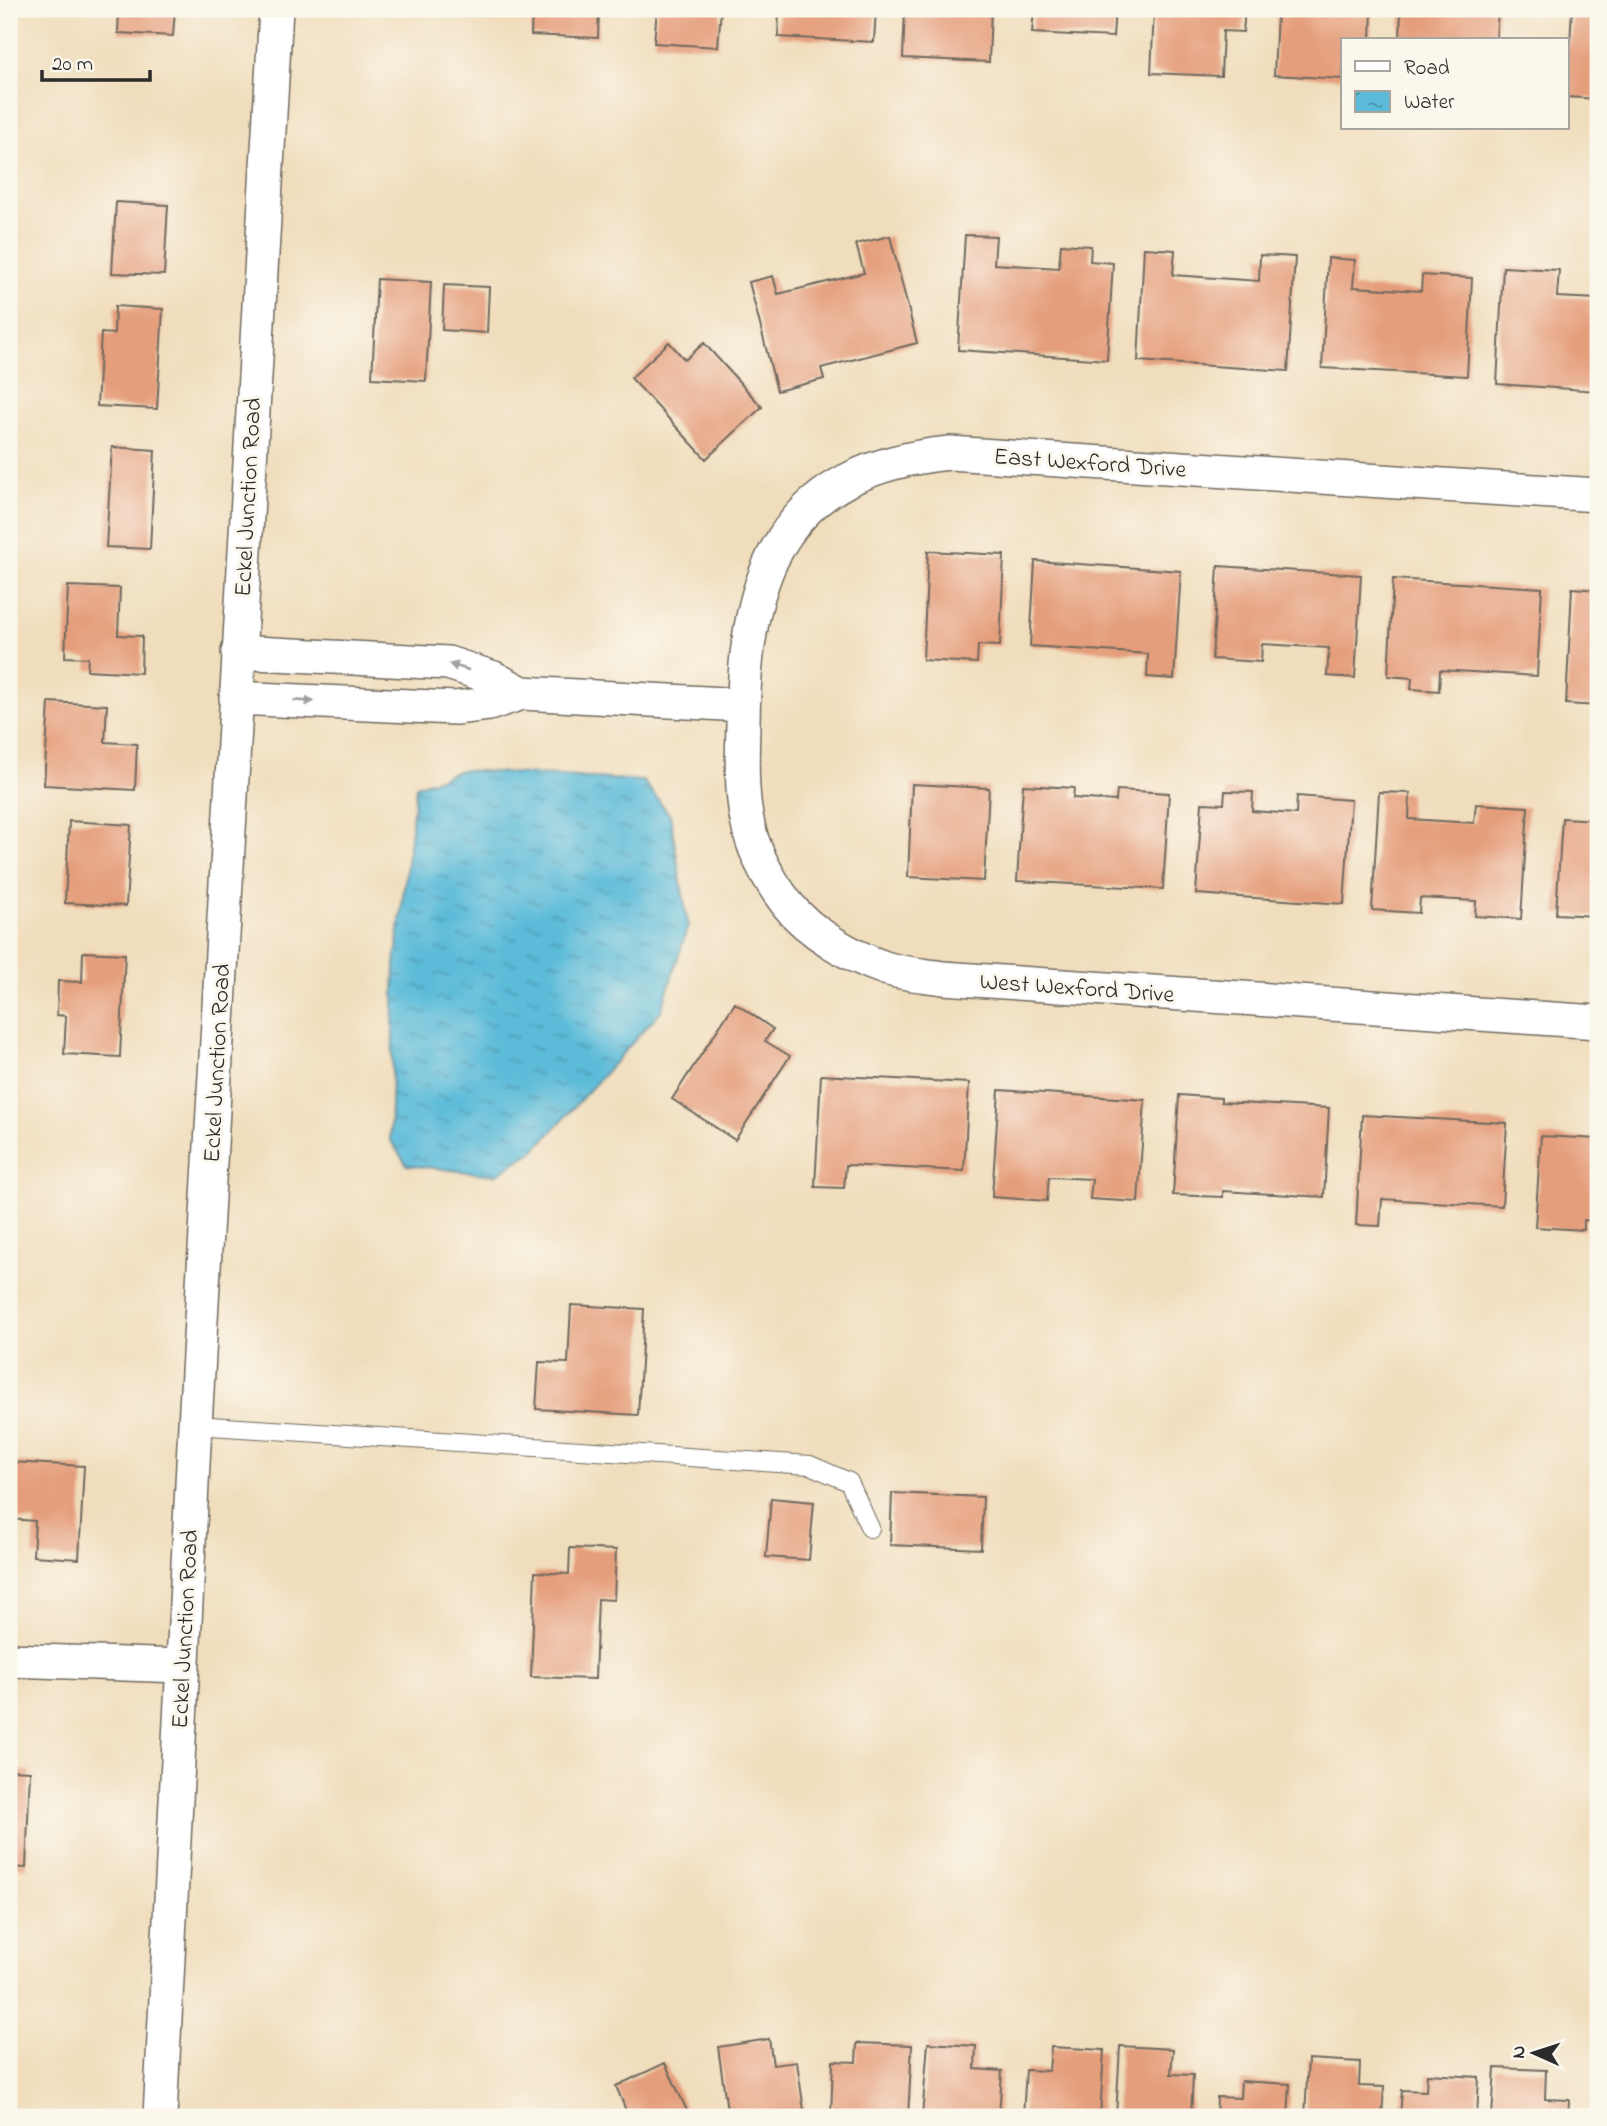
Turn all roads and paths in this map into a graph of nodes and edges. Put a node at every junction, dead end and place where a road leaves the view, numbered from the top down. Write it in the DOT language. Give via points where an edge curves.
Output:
graph roads {
  1 [pos="276,9"];
  2 [pos="1598,495"];
  3 [pos="238,652"];
  4 [pos="522,693"];
  5 [pos="236,698"];
  6 [pos="743,705"];
  7 [pos="1598,1022"];
  8 [pos="195,1425"];
  9 [pos="870,1528"];
  10 [pos="9,1660"];
  11 [pos="182,1666"];
  12 [pos="160,2117"];
  1 -- 3 [label="street, Eckel Junction Road"];
  2 -- 6 [label="street, East Wexford Drive" via="950,453 910,456 839,482 808,507 781,540 754,603"];
  4 -- 3 [label="street, one-way" via="448,663"];
  3 -- 5 [label="street, Eckel Junction Road"];
  5 -- 4 [label="street, one-way" via="455,708 489,704"];
  4 -- 6 [label="street"];
  5 -- 8 [label="street, Eckel Junction Road"];
  6 -- 7 [label="street, West Wexford Drive" via="746,827 756,855 789,906 816,930 887,968 943,978"];
  8 -- 9 [label="lane" via="810,1465 849,1482"];
  8 -- 11 [label="street, Eckel Junction Road"];
  10 -- 11 [label="street"];
  11 -- 12 [label="street, Eckel Junction Road"];
}
